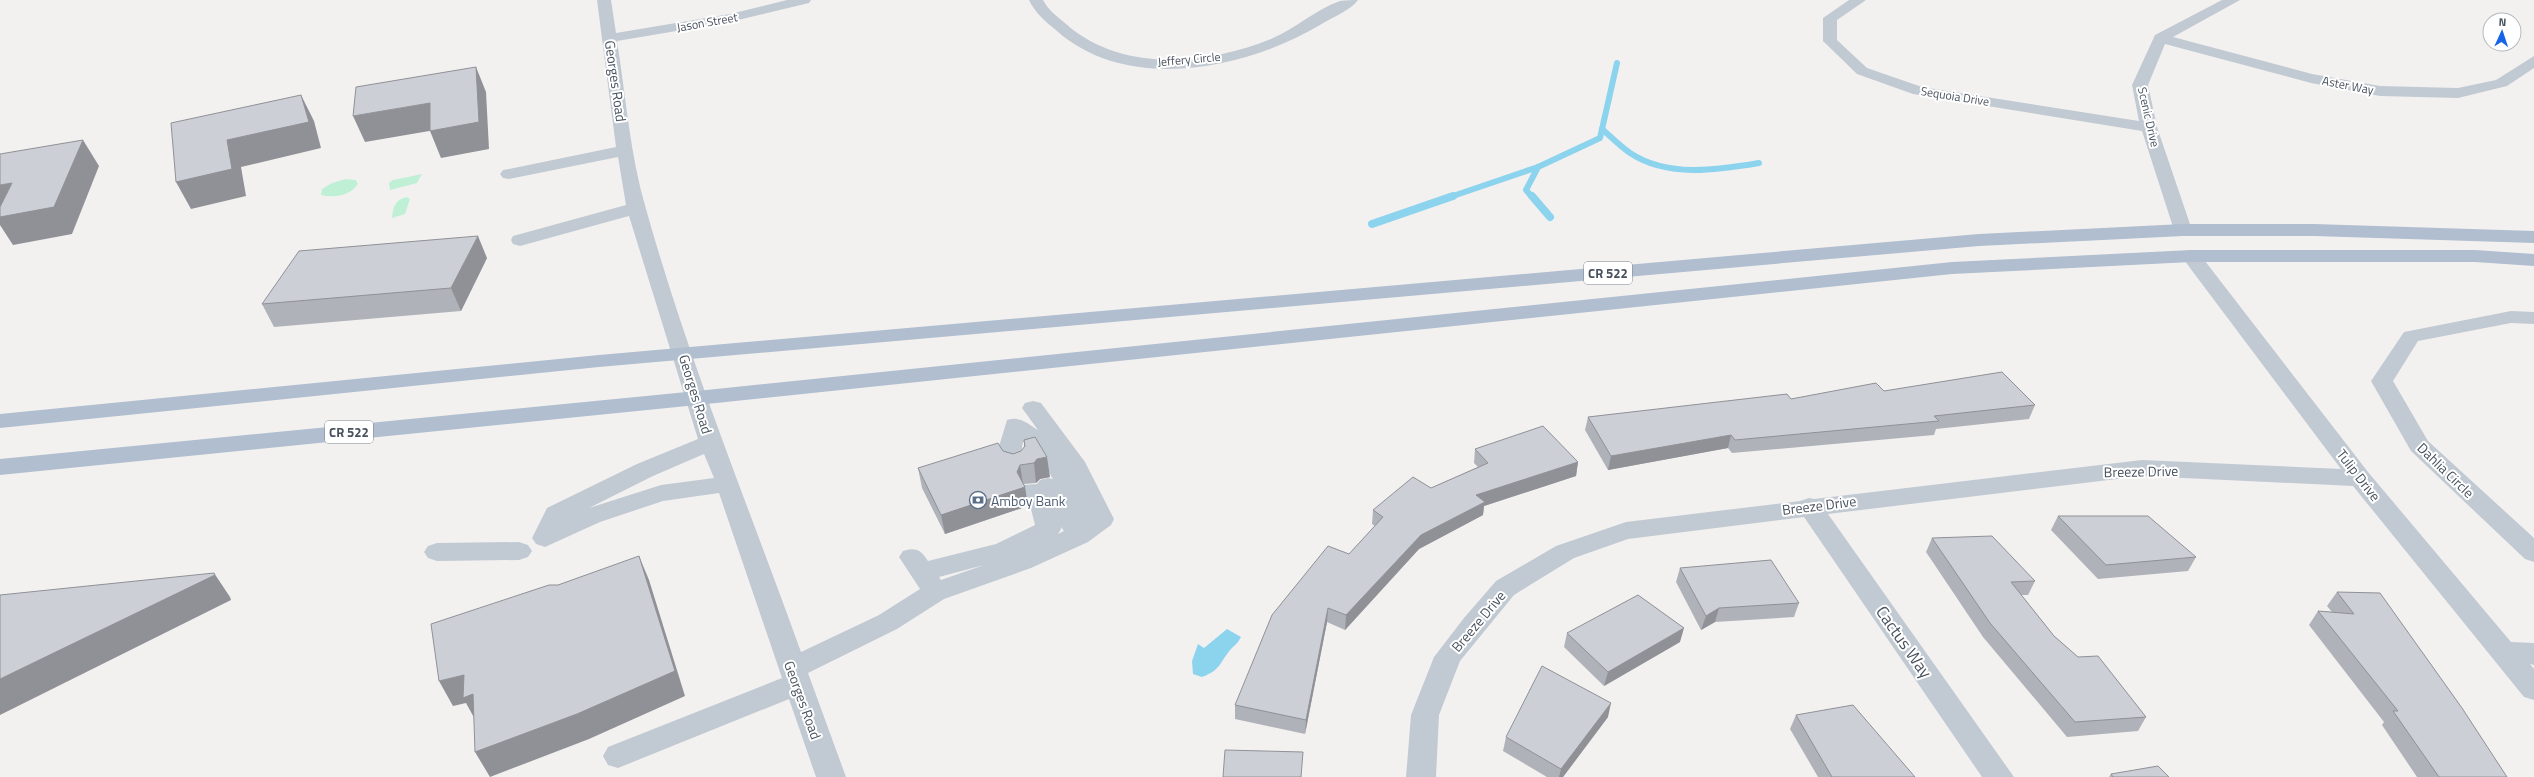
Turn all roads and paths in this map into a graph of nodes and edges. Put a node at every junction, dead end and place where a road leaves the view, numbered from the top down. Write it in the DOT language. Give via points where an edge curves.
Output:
graph roads {
  1 [pos="604,0"];
  2 [pos="804,0"];
  3 [pos="1036,0"];
  4 [pos="1351,0"];
  5 [pos="1859,0"];
  6 [pos="2233,0"];
  7 [pos="610,38"];
  8 [pos="2160,38"];
  9 [pos="2534,61"];
  10 [pos="2149,127"];
  11 [pos="625,150"];
  12 [pos="509,174"];
  13 [pos="636,208"];
  14 [pos="2183,230"];
  15 [pos="2534,237"];
  16 [pos="520,240"];
  17 [pos="2191,256"];
  18 [pos="2534,260"];
  19 [pos="2534,318"];
  20 [pos="683,354"];
  21 [pos="697,398"];
  22 [pos="1033,408"];
  23 [pos="0,421"];
  24 [pos="711,442"];
  25 [pos="1023,461"];
  26 [pos="0,467"];
  27 [pos="2360,478"];
  28 [pos="728,484"];
  29 [pos="1809,506"];
  30 [pos="1079,536"];
  31 [pos="519,551"];
  32 [pos="437,552"];
  33 [pos="2534,553"];
  34 [pos="923,574"];
  35 [pos="2504,652"];
  36 [pos="2534,654"];
  37 [pos="795,676"];
  38 [pos="2534,689"];
  39 [pos="618,756"];
  40 [pos="831,777"];
  41 [pos="1421,777"];
  42 [pos="1999,777"];
  1 -- 7 [label="street, Georges Road"];
  2 -- 7 [label="street, Jason Street" via="730,18"];
  3 -- 4 [label="street, Jeffery Circle" via="1040,8 1089,48 1113,57 1163,64 1219,58 1270,44"];
  5 -- 10 [label="street, Sequoia Drive" via="1830,18 1830,41 1862,72 1919,90"];
  6 -- 8 [label="street"];
  7 -- 11 [label="street, Georges Road"];
  8 -- 9 [label="street, Aster Way" via="2311,78 2380,91 2458,93 2501,83"];
  8 -- 10 [label="street, Scenic Drive" via="2140,85"];
  10 -- 14 [label="street, Scenic Drive"];
  11 -- 12 [label="street"];
  11 -- 13 [label="street, Georges Road"];
  13 -- 16 [label="street"];
  13 -- 20 [label="street, Georges Road"];
  14 -- 15 [label="main road, CR 522" via="2314,230"];
  14 -- 20 [label="main road, CR 522" via="1979,240"];
  17 -- 18 [label="main road, CR 522" via="2474,256"];
  17 -- 21 [label="main road, CR 522" via="1952,268"];
  17 -- 27 [label="street, Tulip Drive"];
  19 -- 33 [label="street, Dahlia Circle" via="2511,317 2411,336 2382,381 2419,446"];
  20 -- 21 [label="street, Georges Road"];
  20 -- 23 [label="main road, CR 522"];
  21 -- 24 [label="street, Georges Road"];
  21 -- 26 [label="main road, CR 522"];
  22 -- 30 [label="street" via="1077,468 1102,520"];
  24 -- 28 [label="street, Georges Road"];
  24 -- 28 [label="street" via="645,470 556,514 545,538 591,516 661,493"];
  25 -- 30 [label="street" via="1009,453 1015,424 1045,447 1081,505"];
  27 -- 29 [label="street, Breeze Drive" via="2142,468 2104,470"];
  27 -- 35 [label="street, Tulip Drive"];
  28 -- 37 [label="street, Georges Road"];
  29 -- 41 [label="street, Breeze Drive" via="1626,531 1565,552 1505,588 1448,657 1425,715"];
  29 -- 42 [label="street, Cactus Way"];
  30 -- 34 [label="street" via="1041,553"];
  30 -- 34 [label="street" via="1040,488 1049,529 1003,551"];
  31 -- 32 [label="street"];
  34 -- 37 [label="street" via="888,622"];
  35 -- 36 [label="street"];
  35 -- 38 [label="street, Tulip Drive"];
  37 -- 39 [label="street"];
  37 -- 40 [label="street, Georges Road"];
}
